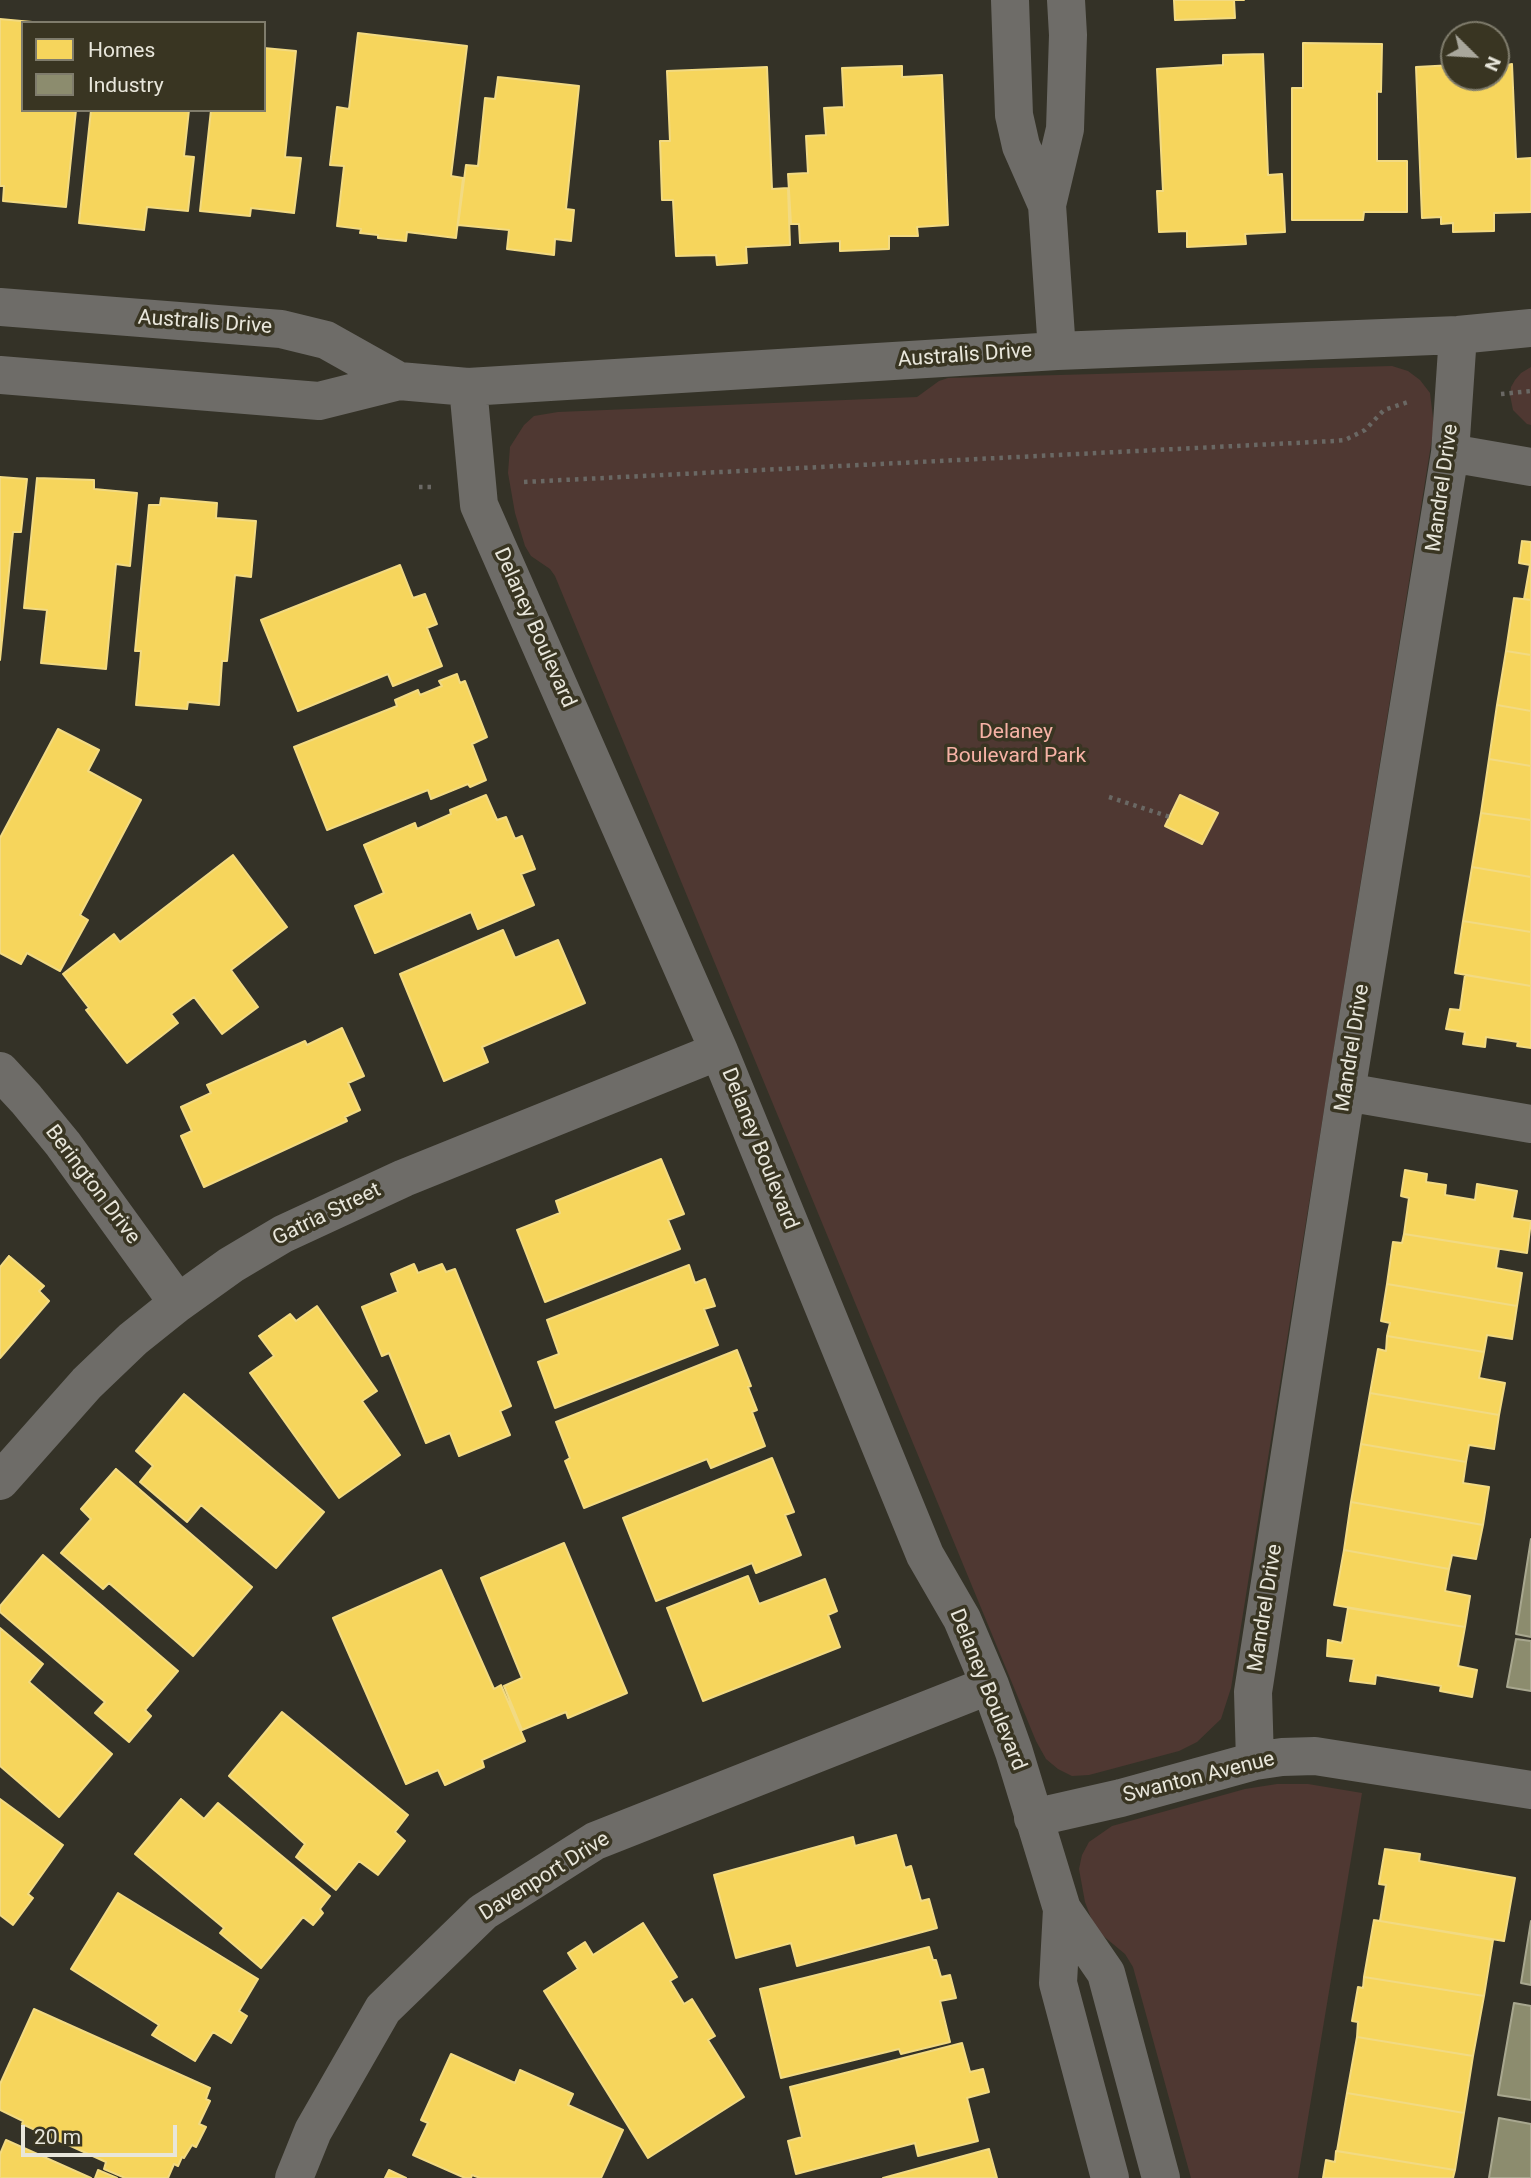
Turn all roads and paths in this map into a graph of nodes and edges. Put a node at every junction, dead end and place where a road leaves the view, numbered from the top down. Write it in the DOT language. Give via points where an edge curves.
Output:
graph roads {
  1 [pos="1010,0"];
  2 [pos="1066,0"];
  3 [pos="1047,205"];
  4 [pos="0,307"];
  5 [pos="1531,328"];
  6 [pos="1458,335"];
  7 [pos="1057,351"];
  8 [pos="0,375"];
  9 [pos="399,381"];
  10 [pos="468,387"];
  11 [pos="1531,391"];
  12 [pos="1454,398"];
  13 [pos="1450,453"];
  14 [pos="1531,467"];
  15 [pos="478,484"];
  16 [pos="419,487"];
  17 [pos="1109,797"];
  18 [pos="1170,817"];
  19 [pos="719,1051"];
  20 [pos="0,1071"];
  21 [pos="1346,1092"];
  22 [pos="1531,1124"];
  23 [pos="178,1303"];
  24 [pos="0,1481"];
  25 [pos="990,1685"];
  26 [pos="1255,1761"];
  27 [pos="1531,1790"];
  28 [pos="1034,1818"];
  29 [pos="1062,1909"];
  30 [pos="294,2178"];
  31 [pos="1110,2178"];
  32 [pos="1161,2178"];
  1 -- 3 [label="street" via="1014,115 1021,146"];
  2 -- 3 [label="street" via="1065,129"];
  3 -- 7 [label="street"];
  4 -- 9 [label="street, Australis Drive" via="281,329 326,340"];
  5 -- 6 [label="street, Australis Drive"];
  6 -- 7 [label="street, Australis Drive"];
  6 -- 12 [label="street, Mandrel Drive"];
  7 -- 10 [label="street, Australis Drive"];
  8 -- 9 [label="street, Australis Drive" via="319,401"];
  9 -- 10 [label="street, Australis Drive"];
  10 -- 15 [label="street, Delaney Boulevard"];
  11 -- 12 [label="path"];
  12 -- 13 [label="street, Mandrel Drive"];
  12 -- 15 [label="path" via="1400,403 1384,410 1365,430 1334,442"];
  13 -- 14 [label="street"];
  13 -- 21 [label="street, Mandrel Drive"];
  15 -- 16 [label="path"];
  15 -- 19 [label="street, Delaney Boulevard" via="480,505"];
  17 -- 18 [label="path"];
  19 -- 23 [label="street, Gatria Street" via="404,1178 283,1234"];
  19 -- 25 [label="street, Delaney Boulevard" via="925,1555 962,1619"];
  20 -- 23 [label="street, Berington Drive" via="63,1144"];
  21 -- 22 [label="street"];
  21 -- 26 [label="street, Mandrel Drive" via="1253,1692"];
  23 -- 24 [label="street, Gatria Street" via="87,1383"];
  25 -- 28 [label="street, Delaney Boulevard"];
  25 -- 30 [label="street, Davenport Drive" via="595,1841 483,1912 383,2009 313,2132"];
  26 -- 27 [label="street, Swanton Avenue" via="1315,1755"];
  26 -- 28 [label="street, Swanton Avenue"];
  28 -- 29 [label="street, Delaney Boulevard"];
  29 -- 31 [label="street, Delaney Boulevard" via="1058,1983"];
  29 -- 32 [label="street, Delaney Boulevard" via="1106,1973"];
}
